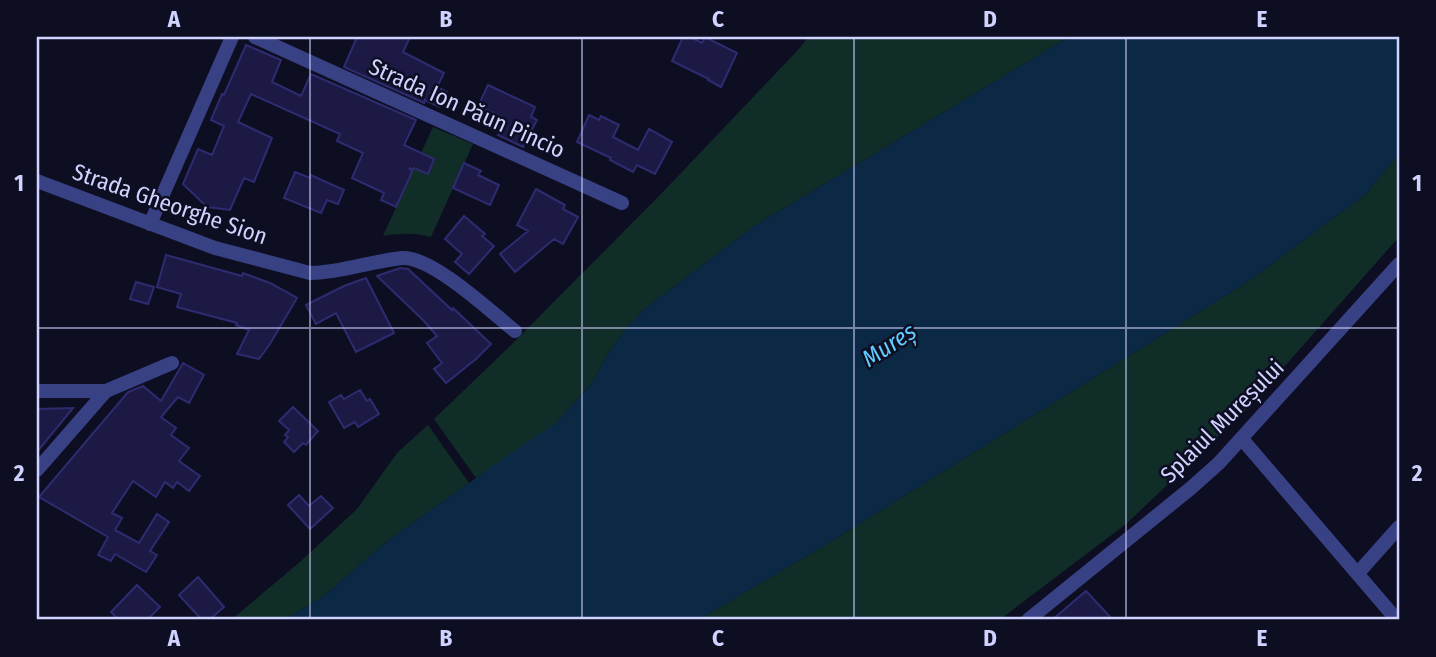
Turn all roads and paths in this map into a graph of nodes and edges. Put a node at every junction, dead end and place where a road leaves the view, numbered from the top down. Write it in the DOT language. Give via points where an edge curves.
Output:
graph roads {
  1 [pos="232,37"];
  2 [pos="256,37"];
  3 [pos="37,181"];
  4 [pos="622,203"];
  5 [pos="150,223"];
  6 [pos="1399,264"];
  7 [pos="514,331"];
  8 [pos="172,363"];
  9 [pos="37,391"];
  10 [pos="106,391"];
  11 [pos="1242,439"];
  12 [pos="37,470"];
  13 [pos="1399,527"];
  14 [pos="1358,573"];
  15 [pos="1028,620"];
  16 [pos="1397,620"];
  1 -- 5 [label="street"];
  2 -- 4 [label="street, Strada Ion Păun Pincio"];
  3 -- 5 [label="street, Strada Gheorghe Sion"];
  5 -- 7 [label="street, Strada Gheorghe Sion" via="215,248 310,273 412,259 454,283"];
  6 -- 11 [label="street, Splaiul Mureșului"];
  8 -- 10 [label="street"];
  9 -- 10 [label="street"];
  10 -- 12 [label="street"];
  11 -- 14 [label="street"];
  11 -- 15 [label="street, Splaiul Mureșului" via="1191,488"];
  13 -- 14 [label="street"];
  14 -- 16 [label="street"];
}
